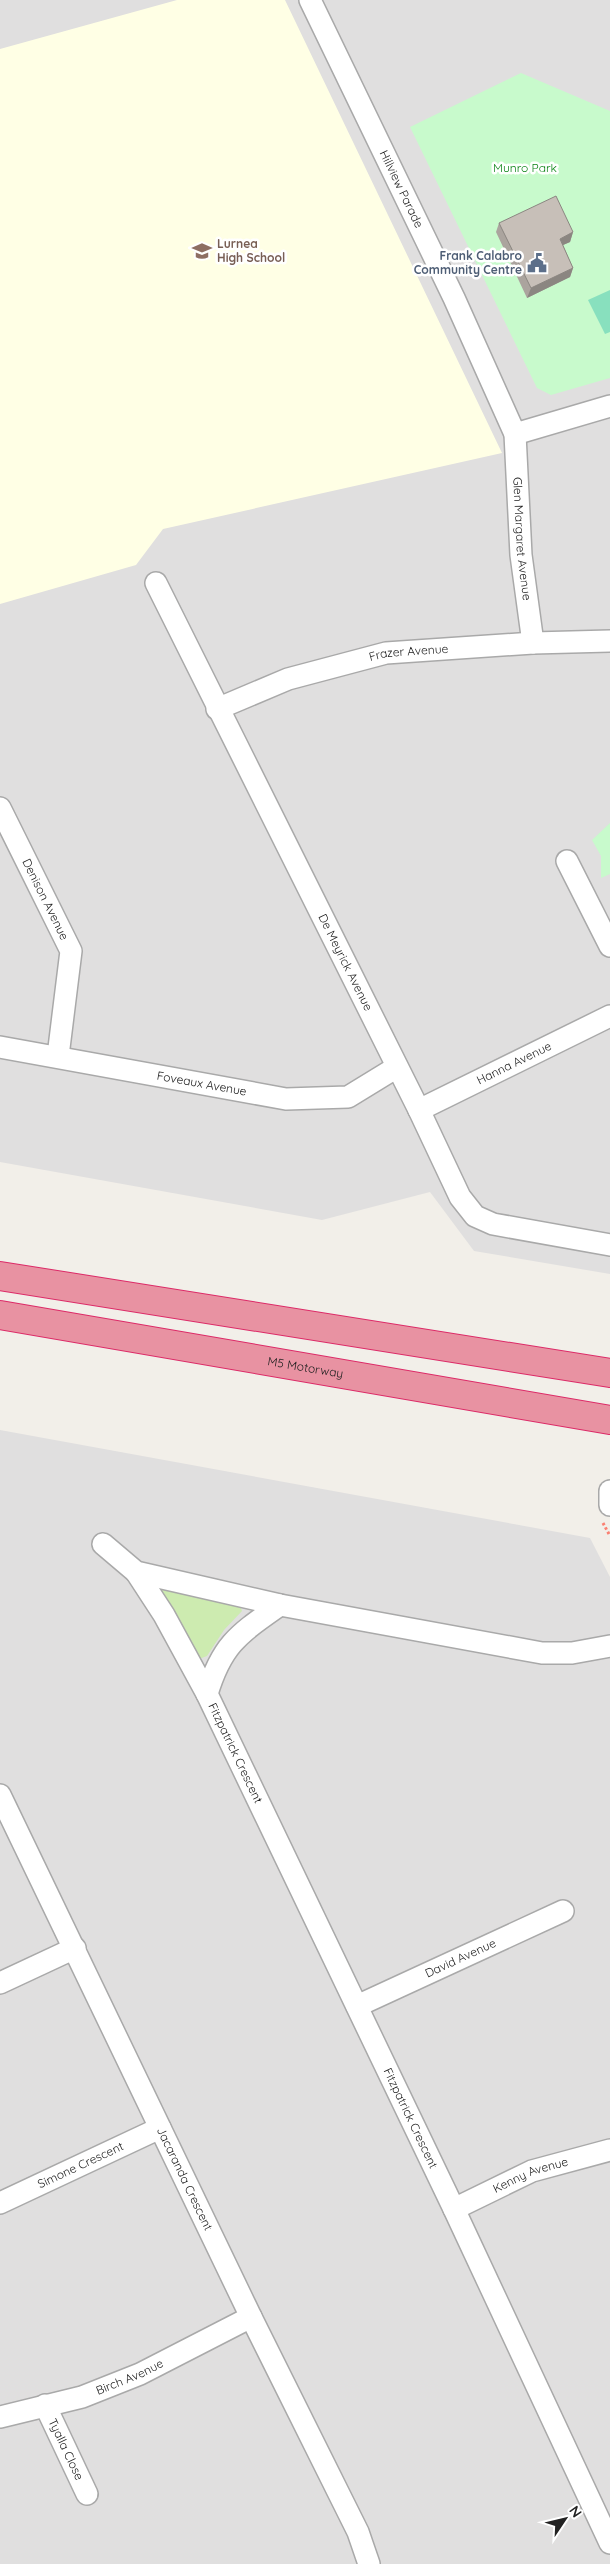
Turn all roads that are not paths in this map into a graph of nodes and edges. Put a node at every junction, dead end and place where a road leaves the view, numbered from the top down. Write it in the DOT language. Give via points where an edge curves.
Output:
graph roads {
  1 [pos="310,0"];
  2 [pos="610,406"];
  3 [pos="515,434"];
  4 [pos="156,583"];
  5 [pos="610,640"];
  6 [pos="533,642"];
  7 [pos="217,709"];
  8 [pos="0,808"];
  9 [pos="567,861"];
  10 [pos="610,946"];
  11 [pos="610,1016"];
  12 [pos="0,1047"];
  13 [pos="58,1056"];
  14 [pos="397,1067"];
  15 [pos="419,1110"];
  16 [pos="610,1245"];
  17 [pos="0,1276"];
  18 [pos="0,1315"];
  19 [pos="610,1373"];
  20 [pos="610,1420"];
  21 [pos="610,1491"];
  22 [pos="610,1505"];
  23 [pos="103,1544"];
  24 [pos="136,1572"];
  25 [pos="280,1605"];
  26 [pos="610,1646"];
  27 [pos="207,1694"];
  28 [pos="0,1795"];
  29 [pos="563,1911"];
  30 [pos="75,1948"];
  31 [pos="0,1983"];
  32 [pos="357,2006"];
  33 [pos="160,2128"];
  34 [pos="610,2150"];
  35 [pos="0,2204"];
  36 [pos="454,2208"];
  37 [pos="251,2316"];
  38 [pos="45,2405"];
  39 [pos="0,2417"];
  40 [pos="87,2494"];
  41 [pos="610,2543"];
  42 [pos="369,2564"];
  1 -- 3 [label="street, Hillview Parade" via="454,298"];
  2 -- 3 [label="street"];
  3 -- 6 [label="street, Glen Margaret Avenue" via="521,555"];
  4 -- 7 [label="street, De Meyrick Avenue"];
  5 -- 6 [label="street, Frazer Avenue"];
  6 -- 7 [label="street, Frazer Avenue" via="386,653 288,679"];
  7 -- 14 [label="street, De Meyrick Avenue"];
  8 -- 13 [label="street, Denison Avenue" via="71,951"];
  9 -- 10 [label="street"];
  11 -- 15 [label="street, Hanna Avenue"];
  12 -- 13 [label="street, Foveaux Avenue"];
  13 -- 14 [label="street, Foveaux Avenue" via="286,1099 348,1096"];
  14 -- 15 [label="street, De Meyrick Avenue"];
  15 -- 16 [label="street, De Meyrick Avenue" via="460,1197 475,1216 493,1224"];
  17 -- 19 [label="highway"];
  18 -- 20 [label="highway, M5 Motorway"];
  21 -- 22 [label="street"];
  23 -- 24 [label="street, Fitzpatrick Crescent"];
  24 -- 25 [label="street, Fitzpatrick Crescent"];
  24 -- 27 [label="street, Fitzpatrick Crescent" via="164,1615"];
  25 -- 26 [label="street, Fitzpatrick Crescent" via="542,1653 572,1653"];
  25 -- 27 [label="street, Fitzpatrick Crescent" via="230,1644"];
  27 -- 32 [label="street, Fitzpatrick Crescent"];
  28 -- 30 [label="street, Jacaranda Crescent"];
  29 -- 32 [label="street, David Avenue"];
  30 -- 31 [label="street"];
  30 -- 33 [label="street, Jacaranda Crescent"];
  32 -- 36 [label="street, Fitzpatrick Crescent"];
  33 -- 35 [label="street, Simone Crescent"];
  33 -- 37 [label="street, Jacaranda Crescent"];
  34 -- 36 [label="street, Kenny Avenue" via="532,2171"];
  36 -- 41 [label="street, Fitzpatrick Crescent"];
  37 -- 38 [label="street, Birch Avenue" via="140,2374 82,2397"];
  37 -- 42 [label="street, Jacaranda Crescent" via="358,2532"];
  38 -- 39 [label="street, Birch Avenue"];
  38 -- 40 [label="street, Tyalla Close"];
}
